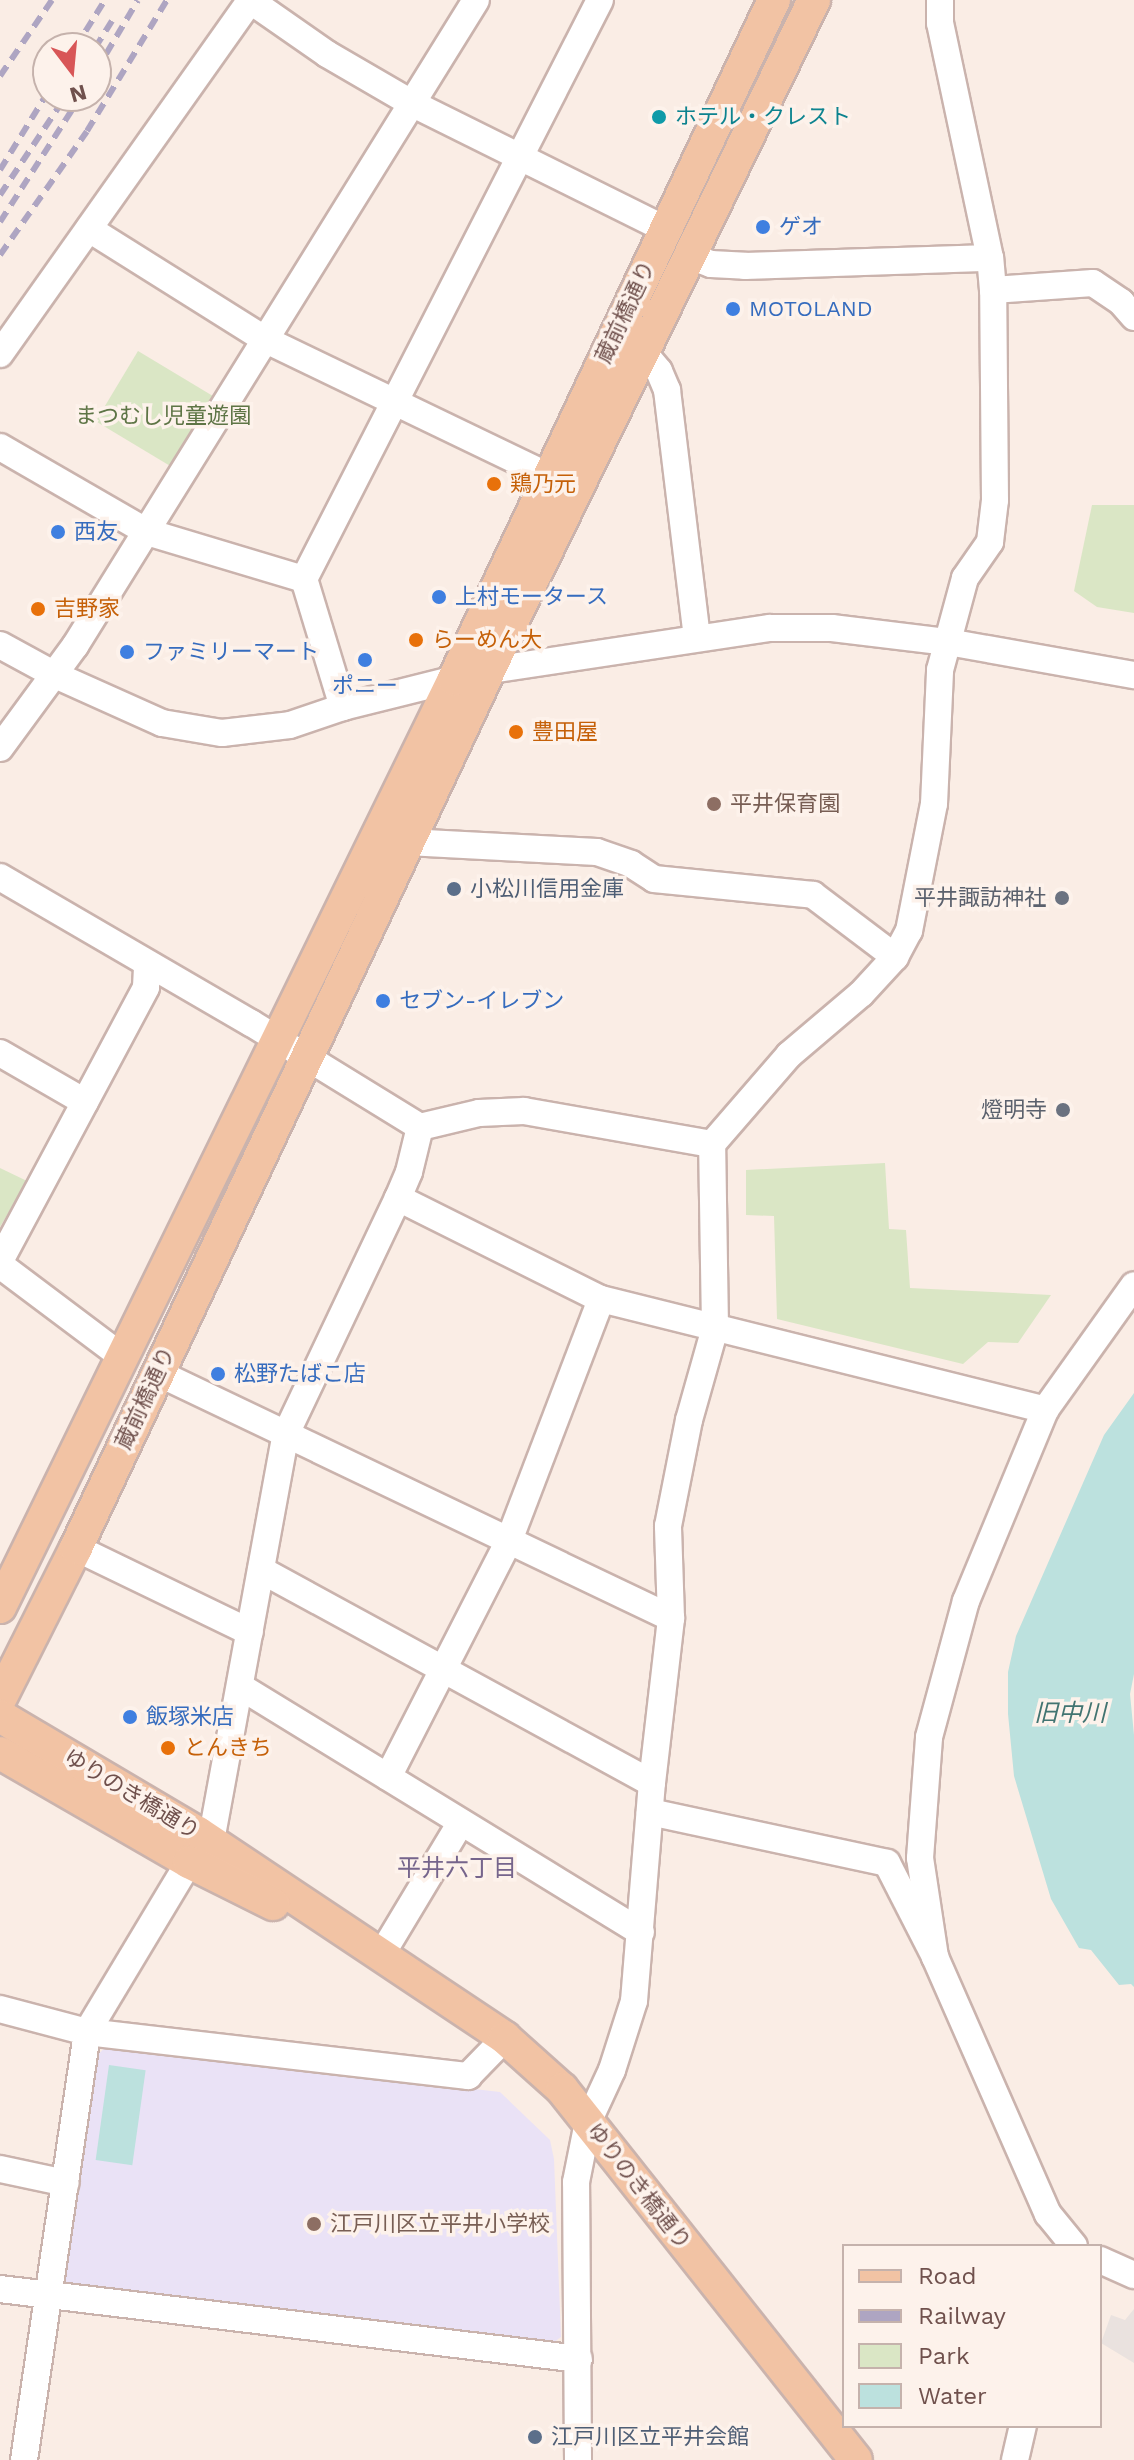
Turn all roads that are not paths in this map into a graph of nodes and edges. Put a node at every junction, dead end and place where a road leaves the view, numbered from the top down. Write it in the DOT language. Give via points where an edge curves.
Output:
graph roads {
  1 [pos="251,0"];
  2 [pos="476,0"];
  3 [pos="600,0"];
  4 [pos="774,0"];
  5 [pos="814,0"];
  6 [pos="940,0"];
  7 [pos="413,104"];
  8 [pos="520,155"];
  9 [pos="89,229"];
  10 [pos="665,229"];
  11 [pos="690,256"];
  12 [pos="990,258"];
  13 [pos="993,290"];
  14 [pos="1134,317"];
  15 [pos="266,340"];
  16 [pos="644,353"];
  17 [pos="0,354"];
  18 [pos="395,402"];
  19 [pos="0,447"];
  20 [pos="548,476"];
  21 [pos="147,532"];
  22 [pos="304,579"];
  23 [pos="697,637"];
  24 [pos="948,642"];
  25 [pos="0,645"];
  26 [pos="491,670"];
  27 [pos="55,675"];
  28 [pos="1134,675"];
  29 [pos="454,679"];
  30 [pos="343,707"];
  31 [pos="0,748"];
  32 [pos="407,842"];
  33 [pos="0,877"];
  34 [pos="895,957"];
  35 [pos="147,966"];
  36 [pos="283,1025"];
  37 [pos="0,1053"];
  38 [pos="305,1058"];
  39 [pos="85,1102"];
  40 [pos="420,1127"];
  41 [pos="712,1144"];
  42 [pos="398,1198"];
  43 [pos="0,1263"];
  44 [pos="1134,1285"];
  45 [pos="601,1299"];
  46 [pos="715,1328"];
  47 [pos="124,1358"];
  48 [pos="156,1372"];
  49 [pos="1045,1410"];
  50 [pos="285,1436"];
  51 [pos="508,1543"];
  52 [pos="76,1548"];
  53 [pos="261,1570"];
  54 [pos="0,1607"];
  55 [pos="671,1618"];
  56 [pos="250,1632"];
  57 [pos="444,1669"];
  58 [pos="241,1687"];
  59 [pos="0,1699"];
  60 [pos="0,1716"];
  61 [pos="0,1753"];
  62 [pos="388,1777"];
  63 [pos="652,1783"];
  64 [pos="650,1812"];
  65 [pos="461,1822"];
  66 [pos="200,1852"];
  67 [pos="641,1932"];
  68 [pos="380,1957"];
  69 [pos="935,1957"];
  70 [pos="0,2009"];
  71 [pos="87,2032"];
  72 [pos="505,2038"];
  73 [pos="588,2122"];
  74 [pos="0,2169"];
  75 [pos="66,2183"];
  76 [pos="1072,2244"];
  77 [pos="1102,2261"];
  78 [pos="1134,2275"];
  79 [pos="0,2289"];
  80 [pos="50,2296"];
  81 [pos="579,2359"];
  82 [pos="1023,2428"];
  83 [pos="24,2460"];
  84 [pos="578,2460"];
  85 [pos="856,2460"];
  86 [pos="1015,2460"];
  1 -- 7 [label="street" via="327,54"];
  1 -- 9 [label="street"];
  2 -- 7 [label="street"];
  3 -- 8 [label="street"];
  4 -- 10 [label="main road, 蔵前橋通り"];
  5 -- 11 [label="main road, 蔵前橋通り"];
  6 -- 12 [label="street" via="940,23"];
  7 -- 8 [label="street"];
  7 -- 15 [label="street"];
  8 -- 10 [label="street"];
  8 -- 18 [label="street"];
  9 -- 15 [label="street"];
  9 -- 17 [label="street"];
  10 -- 20 [label="main road, 蔵前橋通り"];
  11 -- 12 [label="street" via="711,264 745,266"];
  11 -- 16 [label="main road, 蔵前橋通り"];
  12 -- 13 [label="street"];
  13 -- 14 [label="street" via="1093,283"];
  13 -- 24 [label="street" via="994,514 990,542 965,578"];
  15 -- 18 [label="street"];
  15 -- 21 [label="street"];
  16 -- 23 [label="street" via="667,390"];
  16 -- 26 [label="main road, 蔵前橋通り"];
  18 -- 20 [label="street"];
  18 -- 22 [label="street"];
  19 -- 21 [label="street"];
  20 -- 29 [label="main road, 蔵前橋通り"];
  21 -- 22 [label="street"];
  21 -- 27 [label="street"];
  22 -- 30 [label="street"];
  23 -- 24 [label="street" via="770,628 832,628"];
  23 -- 26 [label="street"];
  24 -- 28 [label="street"];
  24 -- 34 [label="street" via="940,670 934,804 909,931"];
  25 -- 27 [label="street"];
  26 -- 29 [label="street"];
  26 -- 32 [label="main road, 蔵前橋通り"];
  27 -- 30 [label="street" via="162,723 222,733 290,725"];
  27 -- 31 [label="street"];
  29 -- 30 [label="street"];
  29 -- 36 [label="main road, 蔵前橋通り"];
  32 -- 34 [label="street" via="597,852 654,879 813,895"];
  32 -- 38 [label="main road, 蔵前橋通り"];
  33 -- 35 [label="street"];
  34 -- 41 [label="street" via="861,994 789,1055"];
  35 -- 36 [label="street"];
  35 -- 39 [label="street" via="146,987"];
  36 -- 38 [label="street"];
  36 -- 47 [label="main road, 蔵前橋通り"];
  37 -- 39 [label="street"];
  38 -- 40 [label="street"];
  38 -- 48 [label="main road, 蔵前橋通り"];
  39 -- 43 [label="street"];
  40 -- 41 [label="street" via="479,1113 524,1111"];
  40 -- 42 [label="street"];
  41 -- 46 [label="street"];
  42 -- 45 [label="street"];
  42 -- 50 [label="street"];
  43 -- 47 [label="street"];
  44 -- 49 [label="street"];
  45 -- 46 [label="street"];
  45 -- 51 [label="street"];
  46 -- 49 [label="street"];
  46 -- 55 [label="street" via="689,1420 668,1526"];
  47 -- 54 [label="main road, 蔵前橋通り"];
  48 -- 50 [label="street"];
  48 -- 52 [label="main road, 蔵前橋通り"];
  49 -- 69 [label="street" via="966,1601 929,1737 920,1858"];
  50 -- 51 [label="street"];
  50 -- 53 [label="street"];
  51 -- 55 [label="street"];
  51 -- 57 [label="street"];
  52 -- 56 [label="street"];
  52 -- 59 [label="main road, 蔵前橋通り"];
  53 -- 56 [label="street"];
  53 -- 57 [label="street"];
  55 -- 63 [label="street"];
  56 -- 58 [label="street"];
  57 -- 62 [label="street"];
  57 -- 63 [label="street"];
  58 -- 62 [label="street"];
  58 -- 66 [label="street"];
  60 -- 66 [label="main road, ゆりのき橋通り"];
  61 -- 66 [label="main road, ゆりのき橋通り"];
  62 -- 65 [label="street"];
  63 -- 64 [label="street"];
  64 -- 67 [label="street"];
  64 -- 69 [label="street" via="887,1863"];
  65 -- 67 [label="street"];
  65 -- 68 [label="street"];
  66 -- 68 [label="main road, ゆりのき橋通り"];
  66 -- 71 [label="street"];
  67 -- 73 [label="street" via="628,2028"];
  68 -- 72 [label="main road, ゆりのき橋通り"];
  69 -- 76 [label="street" via="1048,2214"];
  70 -- 71 [label="street"];
  71 -- 72 [label="street" via="468,2076"];
  71 -- 75 [label="street"];
  72 -- 73 [label="main road, ゆりのき橋通り" via="562,2089"];
  73 -- 81 [label="street" via="576,2182"];
  73 -- 85 [label="main road, ゆりのき橋通り"];
  74 -- 75 [label="street"];
  75 -- 80 [label="street"];
  77 -- 78 [label="street"];
  79 -- 80 [label="street"];
  80 -- 81 [label="street"];
  80 -- 83 [label="street"];
  81 -- 84 [label="street"];
  82 -- 86 [label="street"];
}
